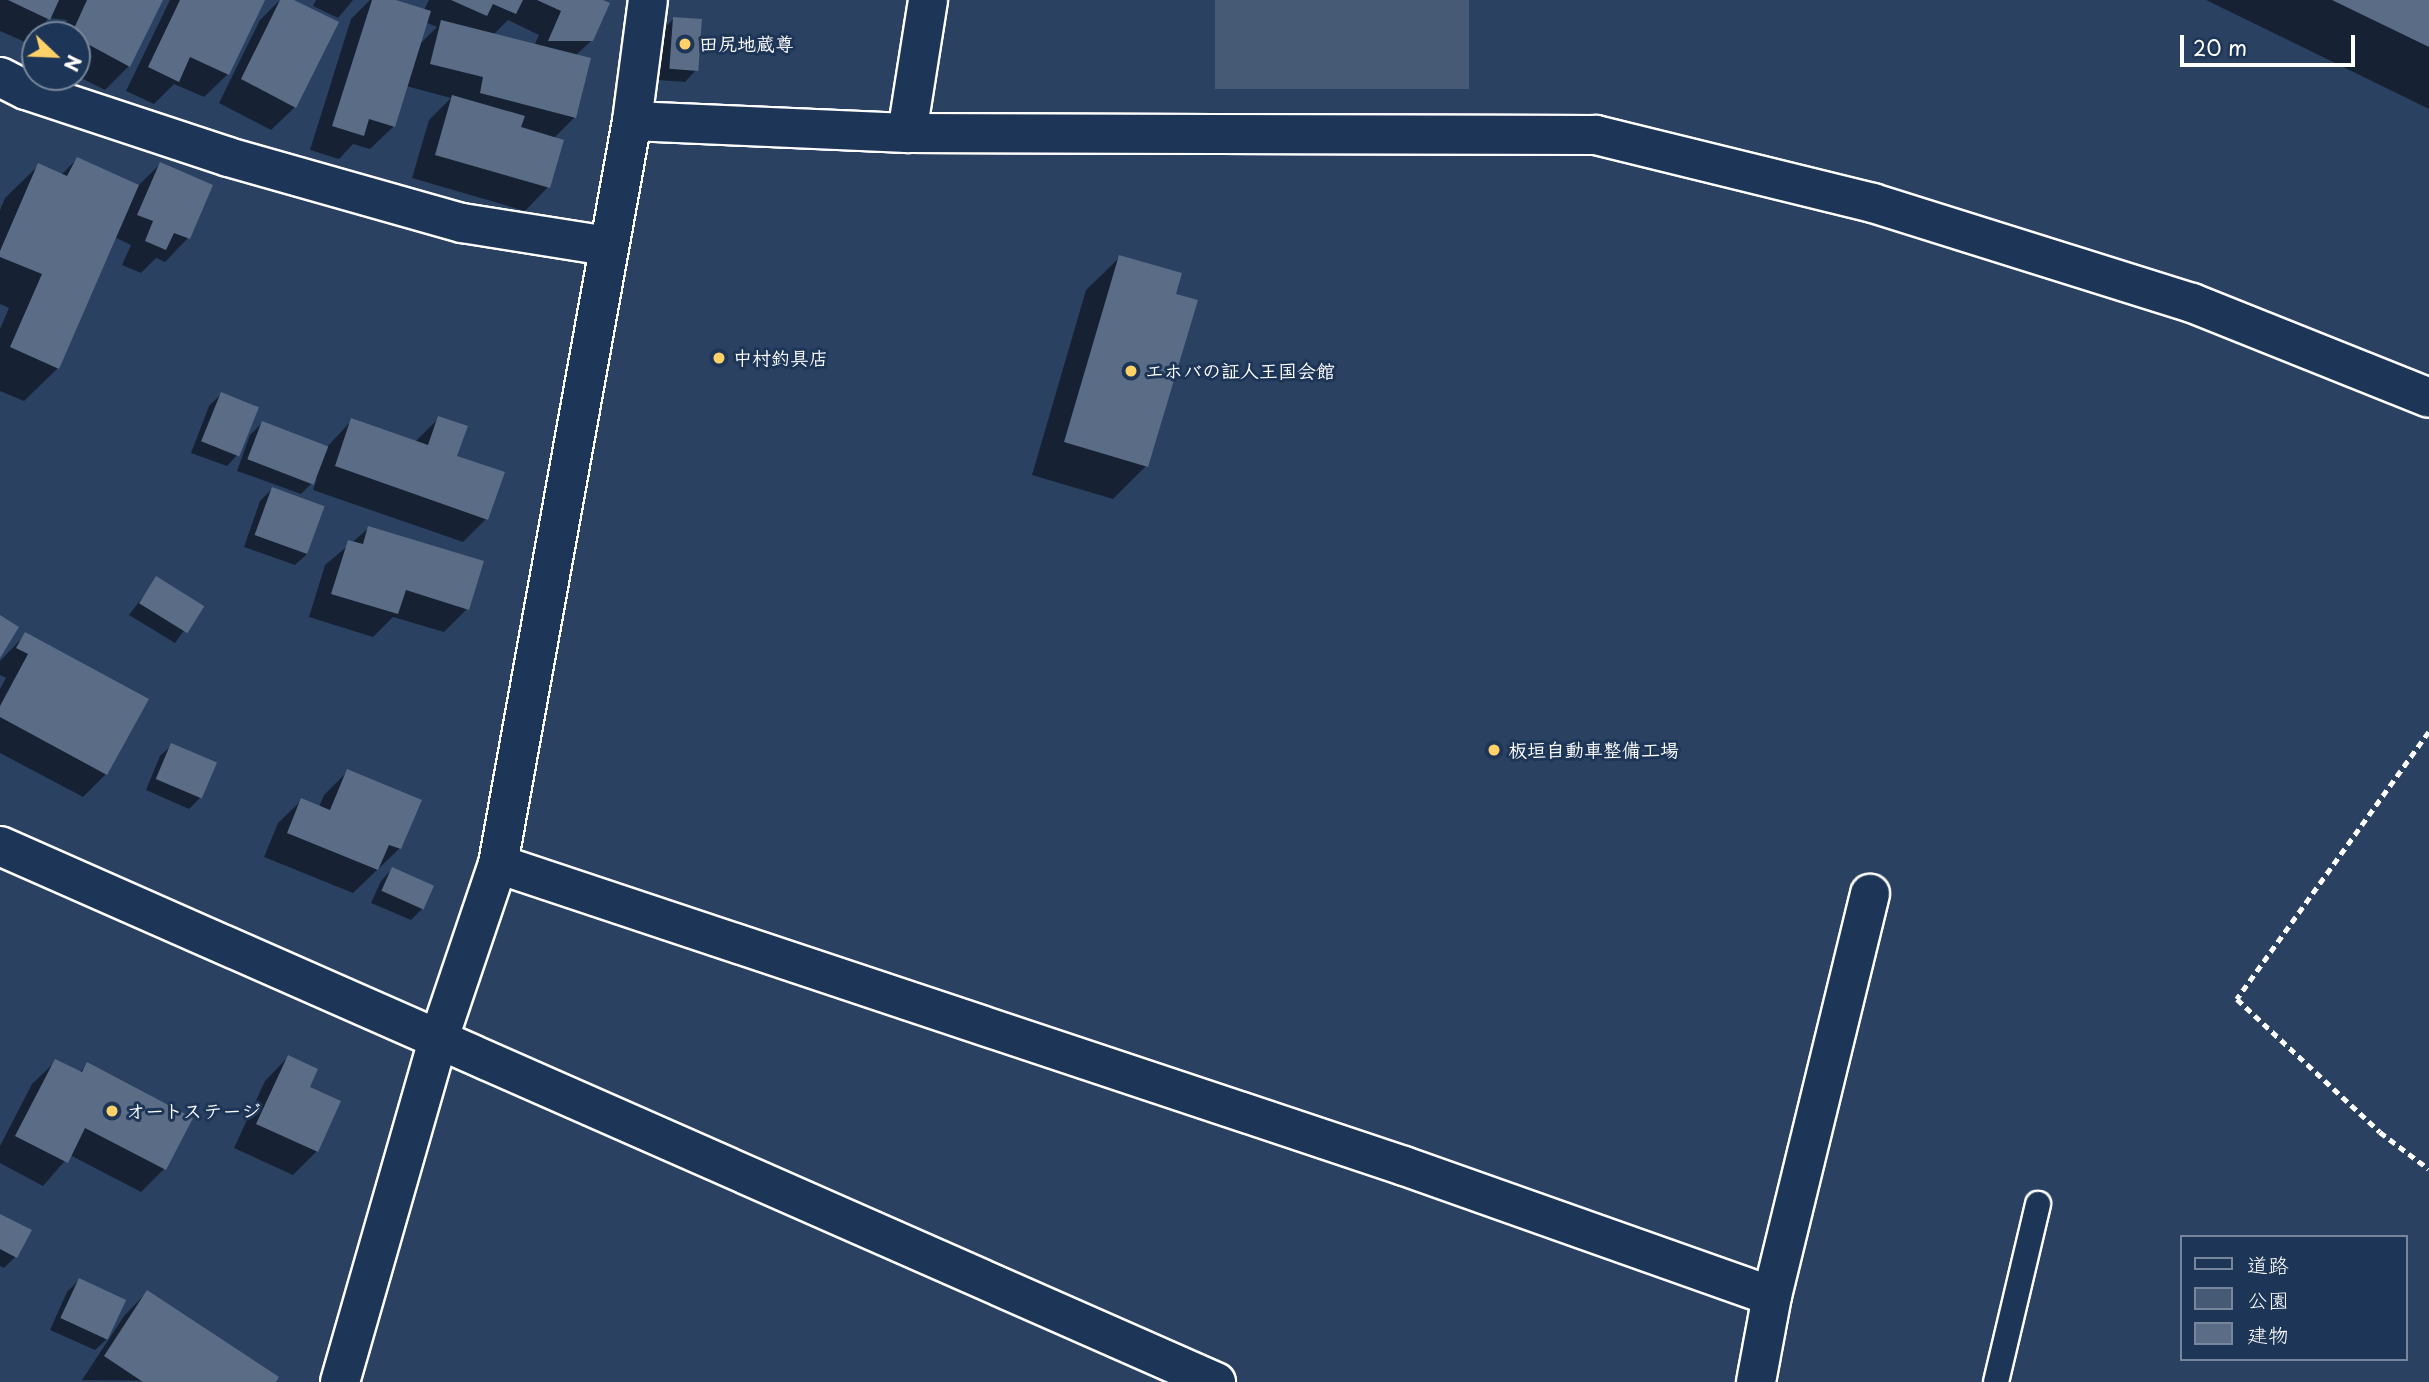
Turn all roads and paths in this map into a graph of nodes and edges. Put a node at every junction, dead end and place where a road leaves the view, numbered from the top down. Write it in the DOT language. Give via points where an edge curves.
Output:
graph roads {
  1 [pos="648,0"];
  2 [pos="928,0"];
  3 [pos="0,77"];
  4 [pos="632,121"];
  5 [pos="907,133"];
  6 [pos="608,247"];
  7 [pos="2429,398"];
  8 [pos="2429,732"];
  9 [pos="0,846"];
  10 [pos="498,864"];
  11 [pos="1870,894"];
  12 [pos="438,1041"];
  13 [pos="2429,1169"];
  14 [pos="2038,1204"];
  15 [pos="1772,1296"];
  16 [pos="340,1382"];
  17 [pos="1216,1382"];
  18 [pos="1756,1382"];
  19 [pos="1996,1382"];
  1 -- 4 [label="street"];
  2 -- 5 [label="street"];
  3 -- 6 [label="street" via="26,90 228,157 436,215"];
  4 -- 5 [label="street"];
  4 -- 6 [label="street"];
  5 -- 7 [label="street" via="1438,131 1595,135 1873,203 2192,303"];
  6 -- 10 [label="street"];
  8 -- 13 [label="path" via="2237,999 2380,1132"];
  9 -- 12 [label="street"];
  10 -- 12 [label="street"];
  10 -- 15 [label="street" via="1404,1166"];
  11 -- 15 [label="street"];
  12 -- 16 [label="street"];
  12 -- 17 [label="street"];
  14 -- 19 [label="lane"];
  15 -- 18 [label="street"];
}
